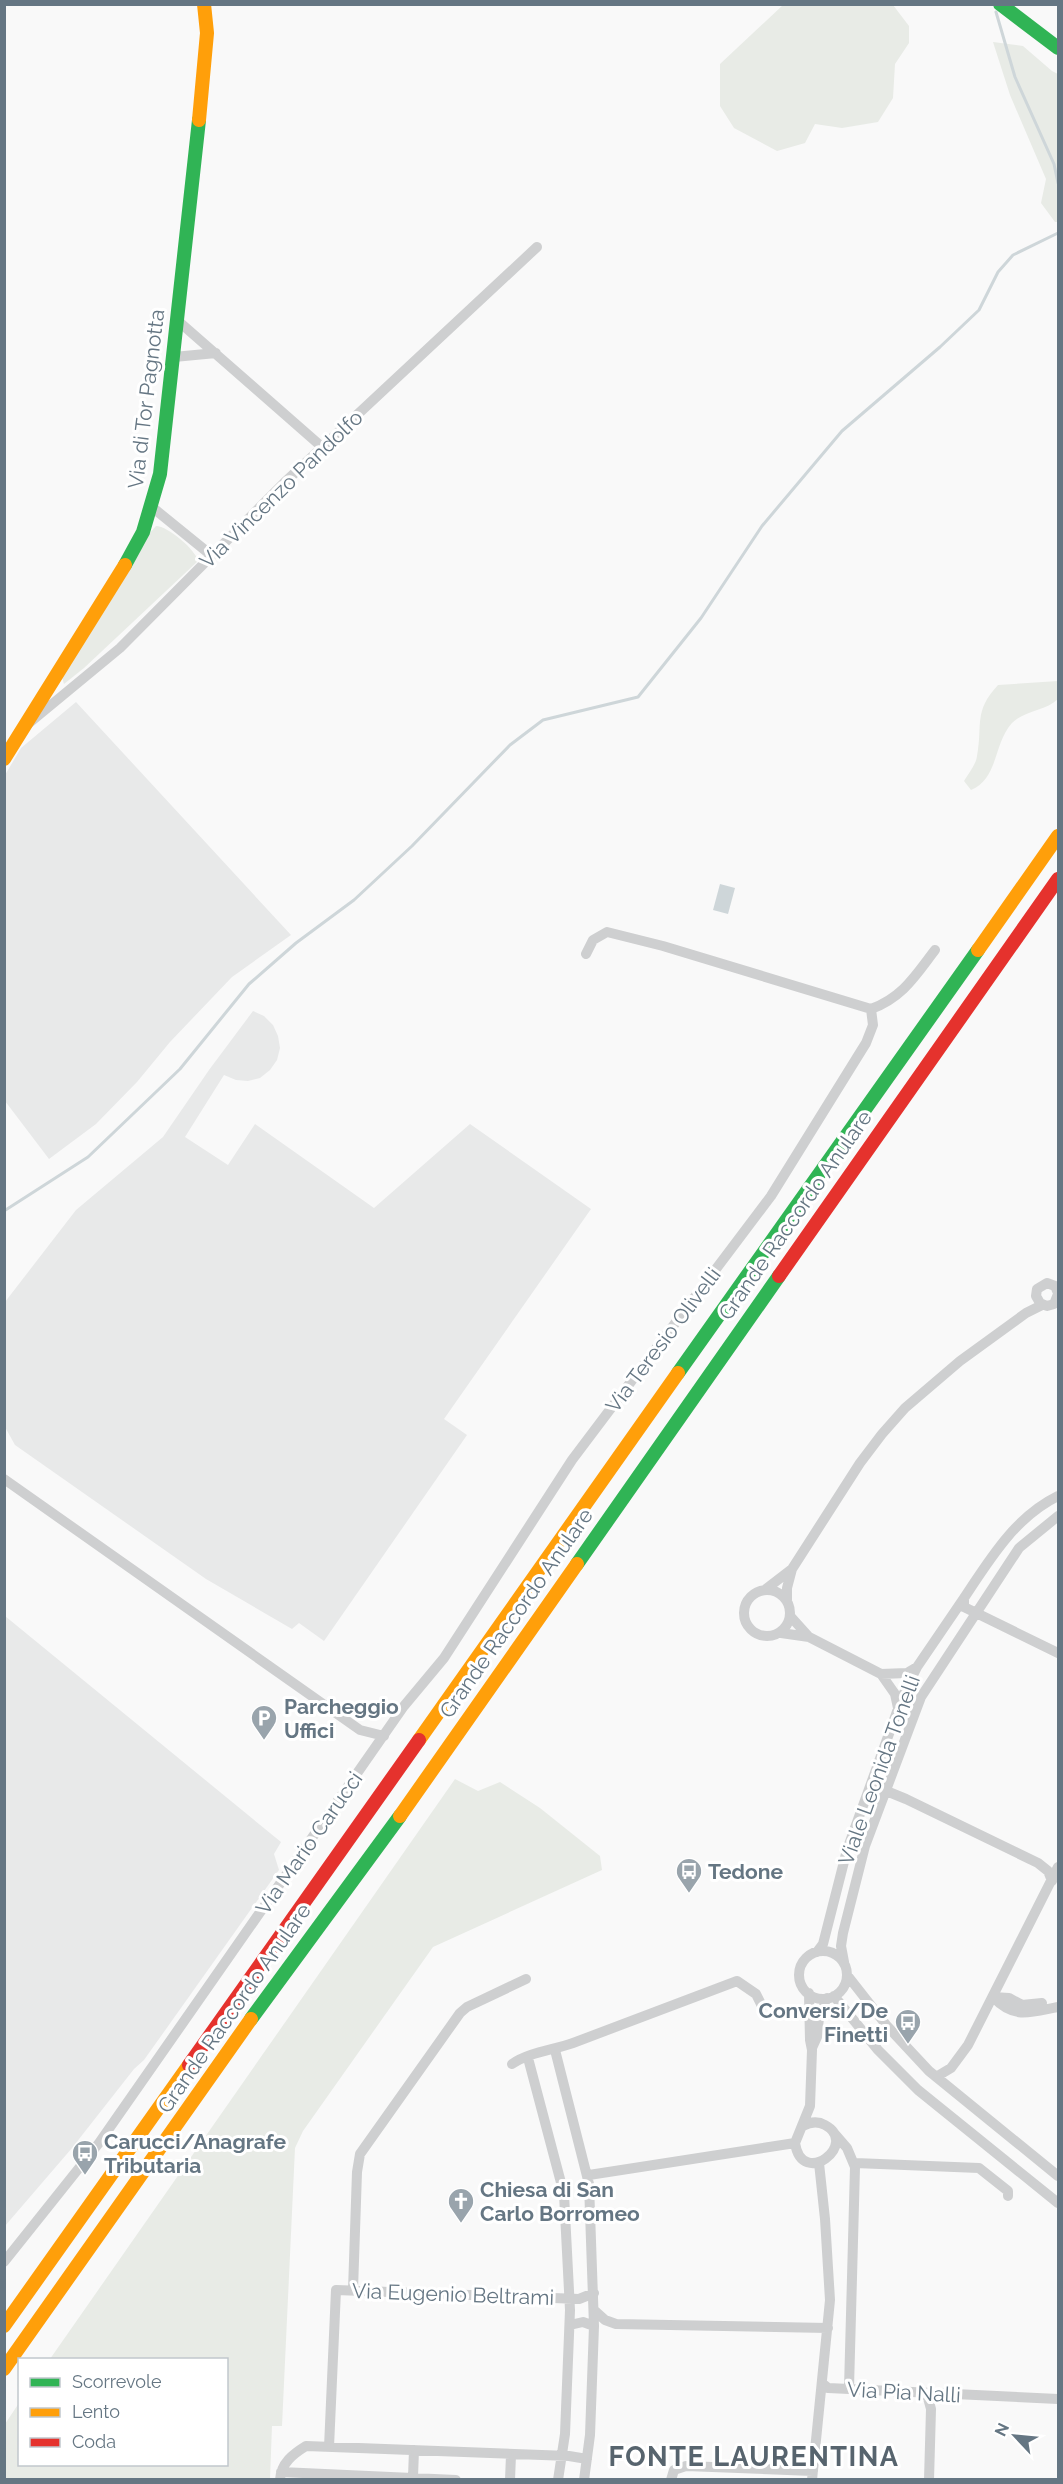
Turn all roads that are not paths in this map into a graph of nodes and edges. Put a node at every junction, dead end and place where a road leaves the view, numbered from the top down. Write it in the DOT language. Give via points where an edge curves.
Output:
graph roads {
  1 [pos="204,4"];
  2 [pos="1000,4"];
  3 [pos="1059,48"];
  4 [pos="537,247"];
  5 [pos="177,320"];
  6 [pos="216,353"];
  7 [pos="174,357"];
  8 [pos="322,447"];
  9 [pos="152,507"];
  10 [pos="212,555"];
  11 [pos="24,728"];
  12 [pos="4,759"];
  13 [pos="1059,836"];
  14 [pos="1059,879"];
  15 [pos="935,950"];
  16 [pos="586,954"];
  17 [pos="871,1009"];
  18 [pos="1058,1291"];
  19 [pos="1039,1302"];
  20 [pos="4,1479"];
  21 [pos="1059,1496"];
  22 [pos="1059,1516"];
  23 [pos="792,1569"];
  24 [pos="766,1589"];
  25 [pos="964,1598"];
  26 [pos="787,1600"];
  27 [pos="975,1612"];
  28 [pos="791,1617"];
  29 [pos="780,1633"];
  30 [pos="809,1637"];
  31 [pos="1059,1653"];
  32 [pos="917,1667"];
  33 [pos="881,1674"];
  34 [pos="898,1708"];
  35 [pos="384,1736"];
  36 [pos="872,1778"];
  37 [pos="885,1792"];
  38 [pos="1059,1868"];
  39 [pos="1052,1881"];
  40 [pos="817,1952"];
  41 [pos="844,1962"];
  42 [pos="847,1975"];
  43 [pos="526,1979"];
  44 [pos="809,1993"];
  45 [pos="831,1997"];
  46 [pos="993,1997"];
  47 [pos="1059,2001"];
  48 [pos="762,2006"];
  49 [pos="1059,2007"];
  50 [pos="812,2048"];
  51 [pos="555,2050"];
  52 [pos="528,2058"];
  53 [pos="512,2064"];
  54 [pos="936,2077"];
  55 [pos="810,2106"];
  56 [pos="819,2122"];
  57 [pos="803,2126"];
  58 [pos="834,2133"];
  59 [pos="795,2143"];
  60 [pos="819,2163"];
  61 [pos="855,2163"];
  62 [pos="588,2175"];
  63 [pos="1059,2176"];
  64 [pos="1008,2196"];
  65 [pos="1059,2203"];
  66 [pos="4,2262"];
  67 [pos="353,2290"];
  68 [pos="594,2293"];
  69 [pos="570,2299"];
  70 [pos="595,2311"];
  71 [pos="570,2325"];
  72 [pos="4,2326"];
  73 [pos="594,2326"];
  74 [pos="828,2328"];
  75 [pos="4,2369"];
  76 [pos="823,2384"];
  77 [pos="849,2388"];
  78 [pos="924,2393"];
  79 [pos="1059,2399"];
  80 [pos="329,2447"];
  81 [pos="414,2450"];
  82 [pos="511,2455"];
  83 [pos="562,2456"];
  84 [pos="587,2459"];
  85 [pos="772,2470"];
  86 [pos="813,2475"];
  87 [pos="280,2476"];
  88 [pos="413,2477"];
  89 [pos="456,2480"];
  90 [pos="510,2480"];
  91 [pos="558,2480"];
  92 [pos="584,2480"];
  93 [pos="671,2480"];
  94 [pos="761,2480"];
  95 [pos="929,2480"];
  1 -- 5 [label="main road, Via di Tor Pagnotta" via="205,57"];
  2 -- 3 [label="main road"];
  4 -- 8 [label="street, Via Vincenzo Pandolfo"];
  5 -- 6 [label="street"];
  5 -- 7 [label="main road, Via di Tor Pagnotta"];
  6 -- 7 [label="street"];
  6 -- 8 [label="street"];
  7 -- 9 [label="main road, Via di Tor Pagnotta" via="160,474"];
  8 -- 10 [label="street, Via Vincenzo Pandolfo"];
  9 -- 10 [label="street"];
  9 -- 11 [label="main road, Via di Tor Pagnotta" via="126,563"];
  10 -- 11 [label="street, Via Vincenzo Pandolfo" via="120,648"];
  11 -- 12 [label="main road, Via di Tor Pagnotta"];
  13 -- 72 [label="main road, Grande Raccordo Anulare"];
  14 -- 75 [label="main road, Grande Raccordo Anulare" via="398,1818"];
  15 -- 17 [label="street" via="903,991"];
  16 -- 17 [label="street" via="593,940 607,932"];
  17 -- 35 [label="street, Via Teresio Olivelli" via="873,1025 867,1043 771,1196 572,1460 444,1658"];
  18 -- 19 [label="street" via="1054,1304"];
  18 -- 19 [label="street" via="1051,1284 1044,1284 1037,1289"];
  19 -- 23 [label="street" via="933,1382 882,1434 834,1500"];
  20 -- 35 [label="street" via="360,1730"];
  21 -- 25 [label="street, Viale Leonida Tonelli" via="1027,1516 999,1546"];
  22 -- 27 [label="street, Viale Leonida Tonelli" via="1019,1548"];
  23 -- 24 [label="street"];
  23 -- 26 [label="street"];
  24 -- 26 [label="street"];
  24 -- 29 [label="street" via="748,1599 744,1618 754,1633"];
  25 -- 27 [label="street" via="964,1608"];
  25 -- 32 [label="street, Viale Leonida Tonelli"];
  26 -- 28 [label="street"];
  27 -- 31 [label="street"];
  27 -- 37 [label="street, Viale Leonida Tonelli" via="921,1697"];
  28 -- 29 [label="street"];
  28 -- 30 [label="street"];
  29 -- 30 [label="street"];
  30 -- 33 [label="street"];
  32 -- 33 [label="street" via="907,1673"];
  32 -- 34 [label="street, Viale Leonida Tonelli"];
  33 -- 34 [label="street" via="895,1694"];
  34 -- 36 [label="street, Viale Leonida Tonelli"];
  35 -- 66 [label="street, Via Mario Carucci" via="99,2143"];
  36 -- 37 [label="street" via="876,1787"];
  36 -- 40 [label="street, Viale Leonida Tonelli" via="847,1850 823,1944"];
  37 -- 39 [label="street" via="1038,1863"];
  37 -- 41 [label="street, Viale Leonida Tonelli" via="865,1846 843,1933"];
  38 -- 39 [label="street"];
  39 -- 46 [label="street"];
  40 -- 41 [label="street" via="832,1953"];
  40 -- 44 [label="street" via="801,1968 801,1982"];
  41 -- 42 [label="street"];
  42 -- 45 [label="street" via="843,1988"];
  42 -- 54 [label="street" via="894,2035"];
  43 -- 67 [label="street" via="460,2013 360,2154"];
  44 -- 45 [label="street"];
  44 -- 50 [label="street"];
  45 -- 50 [label="street" via="819,2018"];
  45 -- 65 [label="street" via="918,2090"];
  46 -- 47 [label="street" via="1009,1998 1022,2005"];
  46 -- 49 [label="street" via="1020,2014"];
  46 -- 54 [label="street" via="968,2045 951,2067"];
  48 -- 51 [label="street" via="756,1994 737,1981"];
  50 -- 55 [label="street"];
  51 -- 52 [label="street" via="541,2051"];
  51 -- 62 [label="street"];
  52 -- 53 [label="street"];
  52 -- 69 [label="street" via="562,2184"];
  54 -- 63 [label="street"];
  55 -- 56 [label="street"];
  55 -- 57 [label="street"];
  56 -- 57 [label="street"];
  56 -- 58 [label="street"];
  57 -- 59 [label="street"];
  58 -- 60 [label="street" via="834,2152"];
  58 -- 61 [label="street"];
  59 -- 60 [label="street" via="802,2158"];
  59 -- 62 [label="street"];
  60 -- 74 [label="street" via="829,2269"];
  61 -- 64 [label="street" via="979,2168 1008,2191"];
  61 -- 77 [label="street"];
  62 -- 68 [label="street"];
  67 -- 69 [label="street, Via Eugenio Beltrami"];
  67 -- 80 [label="street, Via Eugenio Beltrami" via="336,2290"];
  68 -- 69 [label="street, Via Eugenio Beltrami"];
  68 -- 70 [label="street"];
  69 -- 71 [label="street"];
  70 -- 73 [label="street"];
  70 -- 74 [label="street" via="616,2324"];
  71 -- 73 [label="street" via="583,2322"];
  71 -- 83 [label="street"];
  73 -- 84 [label="street"];
  74 -- 76 [label="street"];
  76 -- 77 [label="street, Via Pia Nalli" via="828,2388"];
  76 -- 86 [label="street"];
  77 -- 78 [label="street, Via Pia Nalli"];
  78 -- 79 [label="street, Via Pia Nalli"];
  78 -- 95 [label="street" via="931,2409"];
  80 -- 81 [label="street"];
  80 -- 87 [label="street" via="306,2446 290,2456"];
  81 -- 82 [label="street"];
  81 -- 88 [label="street"];
  82 -- 83 [label="street"];
  82 -- 90 [label="street"];
  83 -- 84 [label="street"];
  83 -- 91 [label="street"];
  84 -- 92 [label="street"];
  85 -- 86 [label="street"];
  85 -- 93 [label="street" via="686,2466 674,2470"];
  85 -- 94 [label="street"];
  87 -- 88 [label="street"];
  88 -- 89 [label="street"];
}
